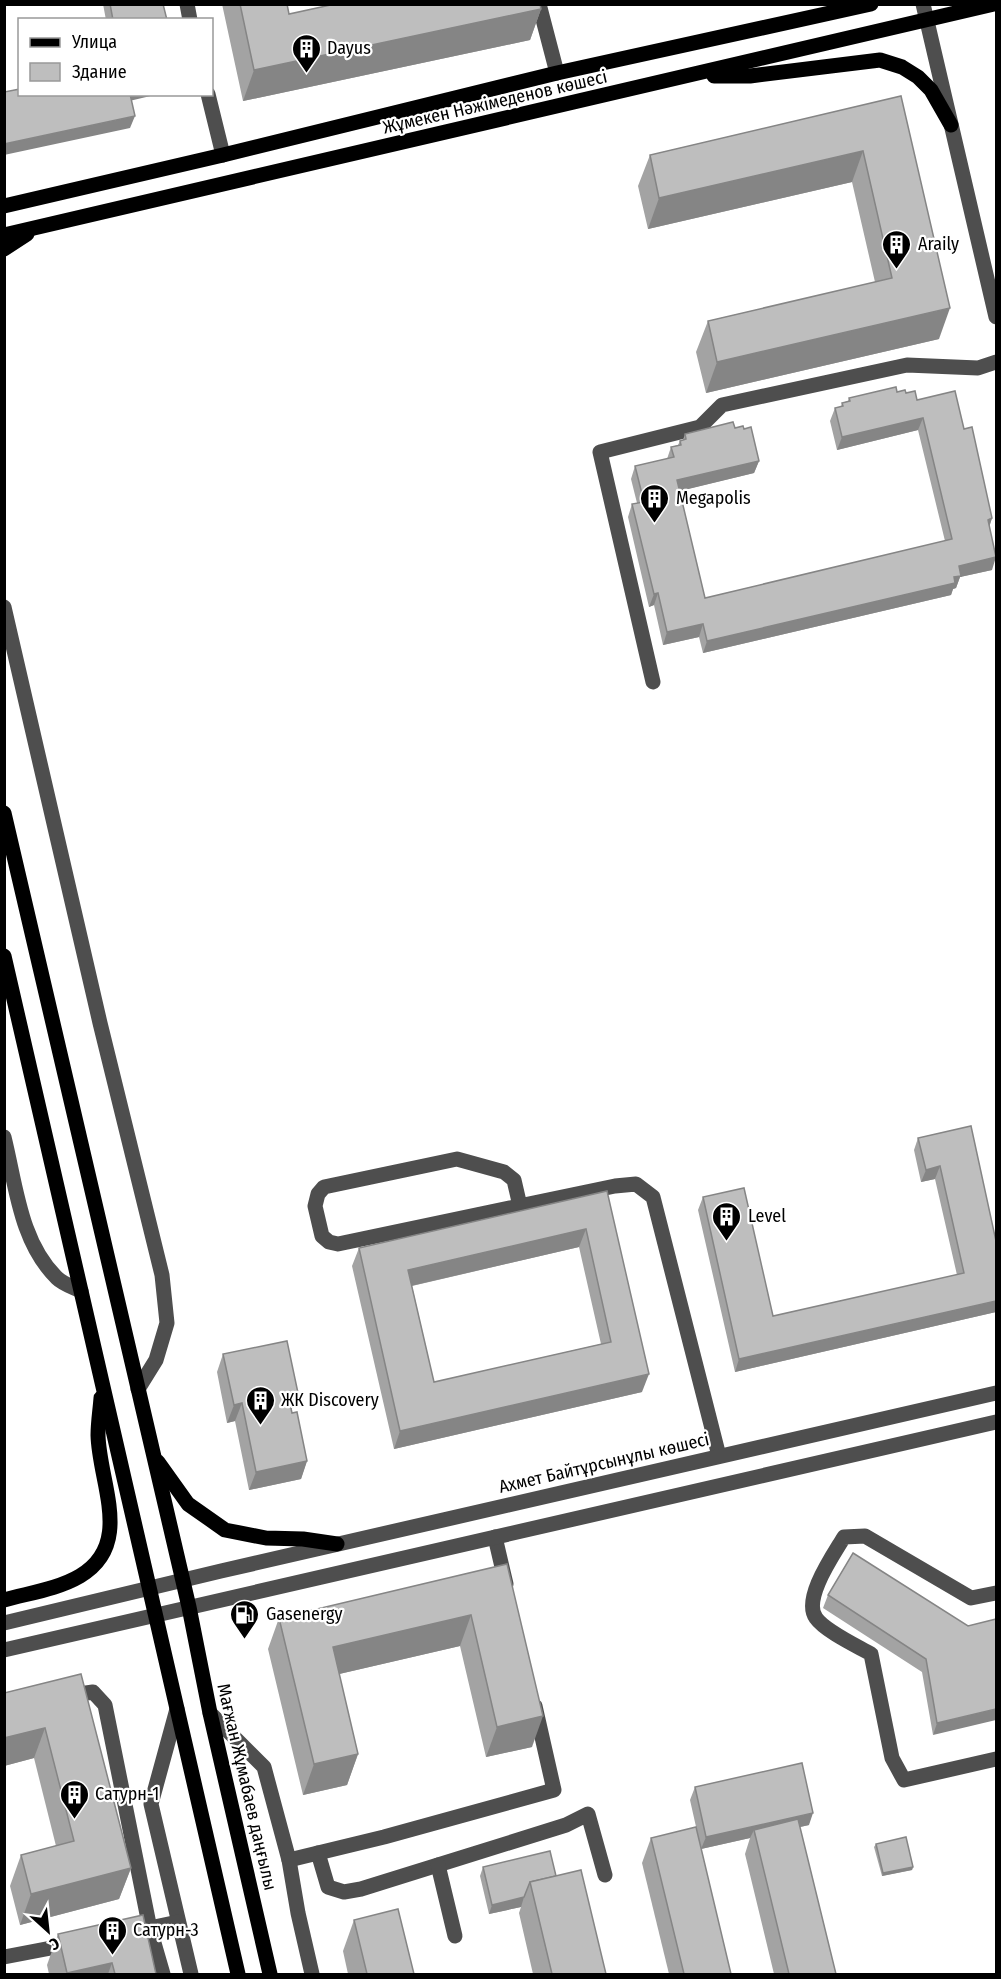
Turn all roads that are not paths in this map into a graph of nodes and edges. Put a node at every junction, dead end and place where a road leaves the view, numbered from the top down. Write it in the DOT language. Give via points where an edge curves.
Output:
graph roads {
  1 [pos="539,4"];
  2 [pos="871,4"];
  3 [pos="923,4"];
  4 [pos="994,4"];
  5 [pos="927,20"];
  6 [pos="557,74"];
  7 [pos="699,74"];
  8 [pos="208,96"];
  9 [pos="951,125"];
  10 [pos="223,155"];
  11 [pos="4,206"];
  12 [pos="35,228"];
  13 [pos="4,235"];
  14 [pos="4,249"];
  15 [pos="996,317"];
  16 [pos="996,362"];
  17 [pos="4,608"];
  18 [pos="653,682"];
  19 [pos="4,813"];
  20 [pos="4,956"];
  21 [pos="4,1137"];
  22 [pos="520,1206"];
  23 [pos="81,1291"];
  24 [pos="102,1383"];
  25 [pos="138,1389"];
  26 [pos="996,1393"];
  27 [pos="996,1422"];
  28 [pos="153,1456"];
  29 [pos="719,1456"];
  30 [pos="495,1537"];
  31 [pos="337,1544"];
  32 [pos="182,1580"];
  33 [pos="149,1589"];
  34 [pos="996,1593"];
  35 [pos="509,1599"];
  36 [pos="4,1600"];
  37 [pos="189,1607"];
  38 [pos="155,1614"];
  39 [pos="4,1623"];
  40 [pos="4,1650"];
  41 [pos="531,1689"];
  42 [pos="52,1698"];
  43 [pos="177,1709"];
  44 [pos="210,1713"];
  45 [pos="996,1759"];
  46 [pos="318,1853"];
  47 [pos="289,1860"];
  48 [pos="438,1865"];
  49 [pos="605,1875"];
  50 [pos="178,1922"];
  51 [pos="150,1929"];
  52 [pos="127,1933"];
  53 [pos="455,1936"];
  54 [pos="83,1942"];
  55 [pos="4,1957"];
  56 [pos="163,1974"];
  57 [pos="191,1974"];
  58 [pos="238,1974"];
  59 [pos="270,1974"];
  60 [pos="312,1974"];
  1 -- 6 [label="street"];
  2 -- 6 [label="main road, Жұмекен Нәжімеденов көшесі"];
  3 -- 5 [label="street"];
  4 -- 5 [label="main road, Жұмекен Нәжімеденов көшесі"];
  5 -- 7 [label="main road, Жұмекен Нәжімеденов көшесі"];
  5 -- 9 [label="street"];
  6 -- 10 [label="main road, Жұмекен Нәжімеденов көшесі"];
  7 -- 9 [label="main road" via="750,76 880,60 918,77 932,90"];
  7 -- 12 [label="main road, Жұмекен Нәжімеденов көшесі"];
  8 -- 10 [label="street"];
  9 -- 15 [label="street"];
  10 -- 11 [label="main road, Жұмекен Нәжімеденов көшесі"];
  12 -- 13 [label="main road, Жұмекен Нәжімеденов көшесі"];
  12 -- 14 [label="main road"];
  16 -- 18 [label="street" via="978,368 908,365 722,405 700,428 600,452"];
  17 -- 25 [label="street" via="162,1275 167,1323 156,1360"];
  19 -- 25 [label="main road, Мағжан Жұмабаев даңғылы"];
  20 -- 23 [label="main road"];
  21 -- 23 [label="street" via="25,1226 38,1256 58,1280"];
  22 -- 22 [label="street" via="338,1244 322,1236 315,1206 324,1187 457,1159 504,1172 514,1180"];
  22 -- 29 [label="street" via="636,1184 653,1197"];
  23 -- 24 [label="main road"];
  24 -- 33 [label="main road"];
  24 -- 36 [label="main road" via="98,1436 110,1513 108,1542 99,1562 79,1577"];
  25 -- 28 [label="main road, Мағжан Жұмабаев даңғылы"];
  26 -- 29 [label="street, Ахмет Байтұрсынұлы көшесі"];
  27 -- 30 [label="street"];
  28 -- 31 [label="main road" via="188,1504 225,1530"];
  28 -- 32 [label="main road, Мағжан Жұмабаев даңғылы"];
  29 -- 31 [label="street, Ахмет Байтұрсынұлы көшесі"];
  30 -- 35 [label="street"];
  30 -- 37 [label="street"];
  31 -- 32 [label="street, Ахмет Байтұрсынұлы көшесі"];
  32 -- 33 [label="street, Ахмет Байтұрсынұлы көшесі"];
  32 -- 37 [label="main road, Мағжан Жұмабаев даңғылы"];
  33 -- 38 [label="main road"];
  33 -- 39 [label="street, Ахмет Байтұрсынұлы көшесі"];
  34 -- 45 [label="street" via="971,1598 865,1536 844,1537 816,1587 812,1608 816,1619 871,1654 892,1758 904,1780"];
  37 -- 38 [label="street"];
  37 -- 44 [label="main road, Мағжан Жұмабаев даңғылы"];
  38 -- 40 [label="street"];
  38 -- 43 [label="main road"];
  41 -- 46 [label="street" via="555,1790"];
  42 -- 51 [label="street" via="93,1692 105,1705"];
  43 -- 50 [label="street" via="151,1804"];
  43 -- 58 [label="main road"];
  44 -- 47 [label="street" via="264,1767"];
  44 -- 59 [label="main road, Мағжан Жұмабаев даңғылы"];
  46 -- 47 [label="street"];
  46 -- 48 [label="street" via="328,1887 344,1892"];
  47 -- 60 [label="street"];
  48 -- 49 [label="street" via="567,1825 588,1814"];
  48 -- 53 [label="street"];
  50 -- 51 [label="street"];
  50 -- 57 [label="street"];
  51 -- 52 [label="street"];
  51 -- 56 [label="street"];
  54 -- 55 [label="street"];
}
